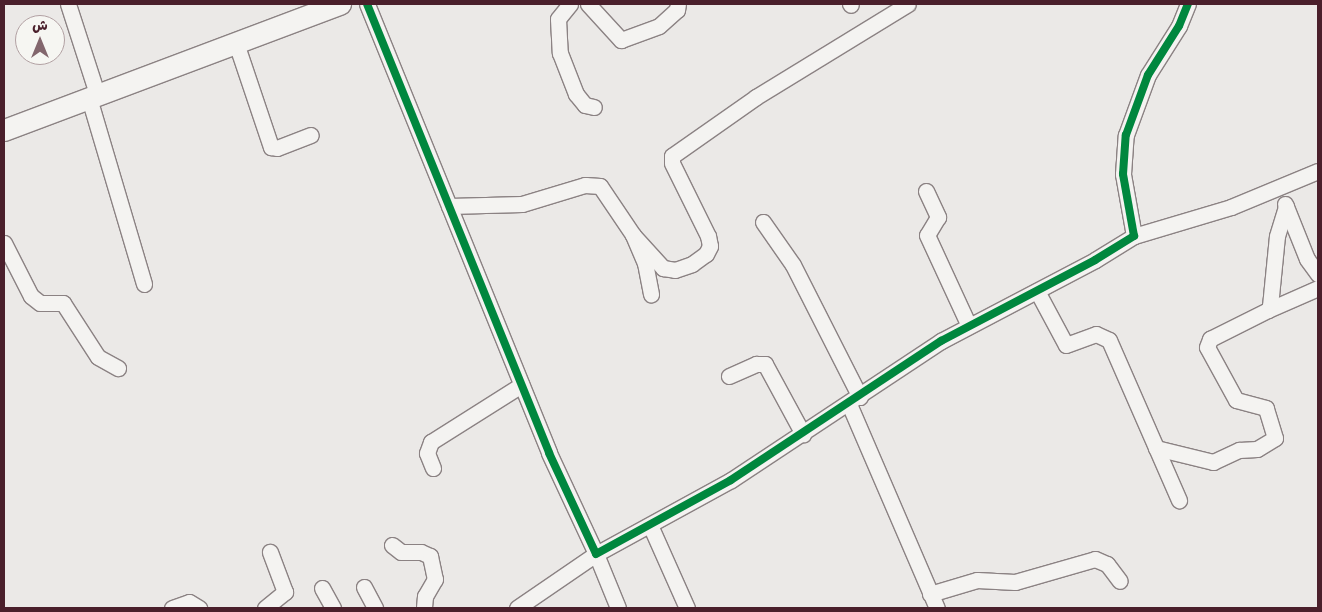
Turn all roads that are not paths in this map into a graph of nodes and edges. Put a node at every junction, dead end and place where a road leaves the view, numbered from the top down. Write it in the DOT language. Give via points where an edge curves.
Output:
graph roads {
  1 [pos="68,4"];
  2 [pos="340,4"];
  3 [pos="367,4"];
  4 [pos="570,4"];
  5 [pos="588,4"];
  6 [pos="678,4"];
  7 [pos="908,4"];
  8 [pos="1188,4"];
  9 [pos="314,9"];
  10 [pos="236,43"];
  11 [pos="93,96"];
  12 [pos="594,107"];
  13 [pos="4,130"];
  14 [pos="311,135"];
  15 [pos="1318,171"];
  16 [pos="1281,188"];
  17 [pos="926,191"];
  18 [pos="448,206"];
  19 [pos="1286,206"];
  20 [pos="763,222"];
  21 [pos="632,235"];
  22 [pos="1134,236"];
  23 [pos="4,243"];
  24 [pos="1318,274"];
  25 [pos="144,284"];
  26 [pos="1318,288"];
  27 [pos="1036,291"];
  28 [pos="651,294"];
  29 [pos="1268,310"];
  30 [pos="969,326"];
  31 [pos="118,368"];
  32 [pos="729,376"];
  33 [pos="521,385"];
  34 [pos="854,400"];
  35 [pos="803,434"];
  36 [pos="1156,448"];
  37 [pos="433,468"];
  38 [pos="1178,500"];
  39 [pos="650,525"];
  40 [pos="392,545"];
  41 [pos="270,552"];
  42 [pos="596,554"];
  43 [pos="1120,581"];
  44 [pos="364,587"];
  45 [pos="322,588"];
  46 [pos="930,594"];
  47 [pos="172,608"];
  48 [pos="199,608"];
  49 [pos="265,608"];
  50 [pos="333,608"];
  51 [pos="375,608"];
  52 [pos="424,608"];
  53 [pos="517,608"];
  54 [pos="618,608"];
  55 [pos="687,608"];
  56 [pos="937,608"];
  1 -- 11 [label="street"];
  2 -- 9 [label="main road"];
  3 -- 18 [label="street"];
  4 -- 12 [label="street" via="558,19 560,53 576,94 586,105"];
  5 -- 6 [label="street" via="617,39 624,40 658,26 677,10"];
  7 -- 21 [label="street" via="756,97 672,156 672,163 708,236 710,246 706,254 675,270 664,268"];
  8 -- 22 [label="street" via="1179,26 1148,75 1126,135 1123,174"];
  9 -- 10 [label="main road"];
  10 -- 11 [label="main road"];
  10 -- 14 [label="street" via="271,147 277,148"];
  11 -- 13 [label="main road"];
  11 -- 25 [label="street"];
  15 -- 16 [label="street"];
  16 -- 19 [label="street"];
  16 -- 22 [label="street" via="1231,208"];
  17 -- 30 [label="street" via="938,217 927,235"];
  18 -- 21 [label="street" via="522,204 595,185 604,189"];
  18 -- 33 [label="street"];
  19 -- 24 [label="street" via="1306,259"];
  19 -- 29 [label="street" via="1277,236 1272,298"];
  20 -- 34 [label="street" via="793,265"];
  21 -- 28 [label="street" via="645,263"];
  22 -- 27 [label="street"];
  23 -- 31 [label="street" via="31,296 40,303 63,304 98,357"];
  26 -- 29 [label="street"];
  27 -- 30 [label="street"];
  27 -- 36 [label="street" via="1066,345 1096,334 1109,340"];
  29 -- 36 [label="street" via="1210,339 1207,347 1236,400 1266,408 1275,438 1257,449 1239,450 1213,462"];
  30 -- 34 [label="street" via="926,350"];
  32 -- 35 [label="street" via="756,364 765,364"];
  33 -- 37 [label="street" via="431,442 427,453"];
  33 -- 42 [label="street"];
  34 -- 35 [label="street"];
  34 -- 46 [label="street"];
  35 -- 39 [label="street" via="731,480"];
  36 -- 38 [label="street"];
  39 -- 42 [label="street"];
  39 -- 55 [label="street"];
  40 -- 52 [label="street" via="401,552 421,552 430,556 435,579 425,596"];
  41 -- 49 [label="street" via="285,592"];
  42 -- 53 [label="street"];
  42 -- 54 [label="street"];
  43 -- 46 [label="street" via="1107,564 1095,559 1015,582 977,580"];
  44 -- 51 [label="street"];
  45 -- 50 [label="street"];
  46 -- 56 [label="street"];
  47 -- 48 [label="street" via="189,602"];
}
